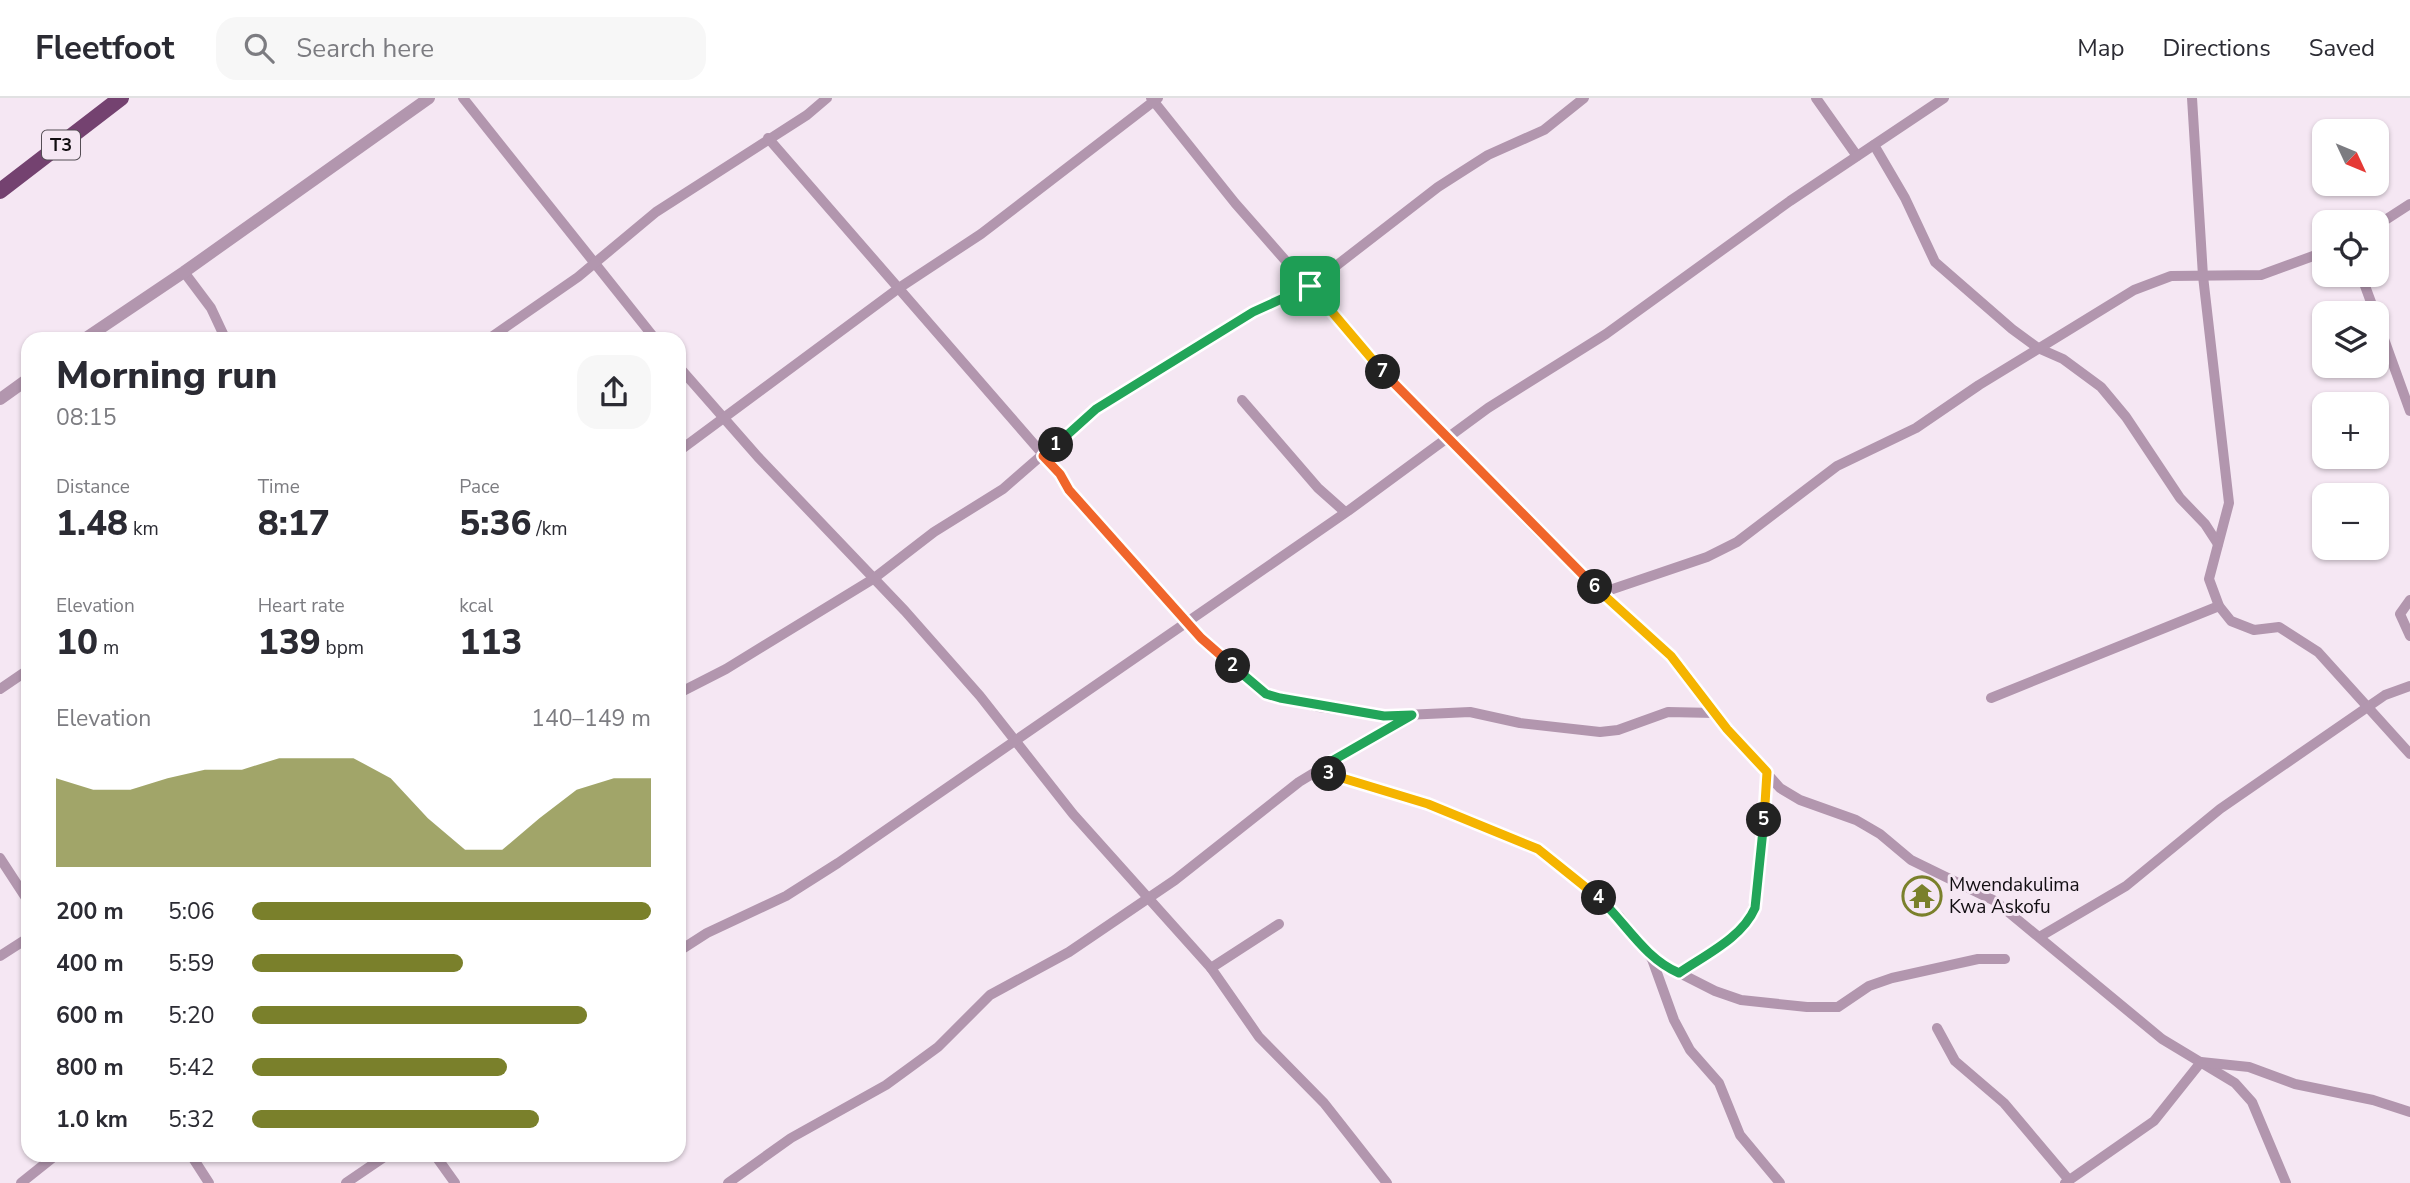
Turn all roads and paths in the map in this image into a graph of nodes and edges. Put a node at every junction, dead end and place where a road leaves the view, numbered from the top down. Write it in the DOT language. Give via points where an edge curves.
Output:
graph roads {
  1 [pos="121,98"];
  2 [pos="429,98"];
  3 [pos="463,98"];
  4 [pos="827,98"];
  5 [pos="1584,98"];
  6 [pos="1816,98"];
  7 [pos="1944,98"];
  8 [pos="2192,98"];
  9 [pos="1155,99"];
  10 [pos="768,138"];
  11 [pos="1874,145"];
  12 [pos="1857,156"];
  13 [pos="0,191"];
  14 [pos="2410,204"];
  15 [pos="2389,218"];
  16 [pos="2312,256"];
  17 [pos="595,262"];
  18 [pos="184,272"];
  19 [pos="2203,276"];
  20 [pos="1310,286"];
  21 [pos="899,288"];
  22 [pos="95,332"];
  23 [pos="223,332"];
  24 [pos="498,332"];
  25 [pos="650,332"];
  26 [pos="2038,348"];
  27 [pos="2389,352"];
  28 [pos="686,375"];
  29 [pos="21,384"];
  30 [pos="0,399"];
  31 [pos="1242,400"];
  32 [pos="2410,411"];
  33 [pos="725,420"];
  34 [pos="1448,436"];
  35 [pos="686,446"];
  36 [pos="1043,456"];
  37 [pos="1345,512"];
  38 [pos="2218,544"];
  39 [pos="873,579"];
  40 [pos="1601,593"];
  41 [pos="2410,600"];
  42 [pos="2219,606"];
  43 [pos="1187,622"];
  44 [pos="2410,636"];
  45 [pos="21,675"];
  46 [pos="2410,686"];
  47 [pos="0,689"];
  48 [pos="686,689"];
  49 [pos="1991,698"];
  50 [pos="2370,707"];
  51 [pos="1715,713"];
  52 [pos="1412,715"];
  53 [pos="1013,741"];
  54 [pos="2410,754"];
  55 [pos="1325,765"];
  56 [pos="1767,772"];
  57 [pos="0,858"];
  58 [pos="21,890"];
  59 [pos="1147,898"];
  60 [pos="1279,924"];
  61 [pos="2041,936"];
  62 [pos="21,942"];
  63 [pos="686,946"];
  64 [pos="0,956"];
  65 [pos="1652,959"];
  66 [pos="2005,959"];
  67 [pos="1211,968"];
  68 [pos="1679,973"];
  69 [pos="1937,1028"];
  70 [pos="2201,1062"];
  71 [pos="2410,1112"];
  72 [pos="46,1162"];
  73 [pos="196,1162"];
  74 [pos="377,1162"];
  75 [pos="440,1162"];
  76 [pos="2067,1181"];
  77 [pos="21,1183"];
  78 [pos="209,1183"];
  79 [pos="346,1183"];
  80 [pos="455,1183"];
  81 [pos="729,1183"];
  82 [pos="1387,1183"];
  83 [pos="1780,1183"];
  84 [pos="2286,1183"];
  1 -- 13 [label="highway, T3"];
  2 -- 18 [label="street"];
  3 -- 17 [label="street"];
  4 -- 10 [label="street"];
  5 -- 20 [label="street" via="1544,130 1488,155 1438,187"];
  6 -- 12 [label="street"];
  7 -- 11 [label="street"];
  8 -- 19 [label="street"];
  9 -- 20 [label="street" via="1233,200"];
  9 -- 21 [label="street" via="981,234"];
  10 -- 17 [label="street" via="656,212"];
  10 -- 21 [label="street"];
  11 -- 12 [label="street"];
  11 -- 26 [label="street" via="1935,262"];
  12 -- 34 [label="street" via="1606,334"];
  14 -- 15 [label="street"];
  16 -- 19 [label="street" via="2261,275"];
  17 -- 24 [label="street"];
  17 -- 25 [label="street"];
  18 -- 22 [label="street"];
  18 -- 23 [label="street" via="216,315"];
  19 -- 26 [label="street" via="2171,276 2134,290"];
  19 -- 38 [label="street" via="2229,503"];
  20 -- 34 [label="street" via="1385,374"];
  20 -- 36 [label="street" via="1253,312 1096,409"];
  21 -- 33 [label="street"];
  21 -- 36 [label="street"];
  26 -- 38 [label="street" via="2063,359 2101,387"];
  26 -- 40 [label="street" via="1916,428 1837,466 1737,542 1707,557"];
  27 -- 32 [label="street"];
  28 -- 33 [label="street"];
  29 -- 30 [label="street"];
  31 -- 37 [label="street" via="1318,488"];
  33 -- 35 [label="street"];
  33 -- 39 [label="street"];
  34 -- 37 [label="street"];
  34 -- 40 [label="street"];
  36 -- 39 [label="street"];
  36 -- 43 [label="street"];
  37 -- 43 [label="street"];
  38 -- 42 [label="street" via="2209,579"];
  39 -- 48 [label="street"];
  39 -- 53 [label="street" via="980,696"];
  40 -- 51 [label="street" via="1671,656"];
  41 -- 44 [label="street" via="2400,614"];
  42 -- 49 [label="street"];
  42 -- 50 [label="street" via="2231,621 2254,630 2279,627 2318,652"];
  43 -- 52 [label="street" via="1266,694 1318,707"];
  43 -- 53 [label="street"];
  45 -- 47 [label="street"];
  46 -- 50 [label="street" via="2385,695"];
  50 -- 54 [label="street"];
  50 -- 61 [label="street" via="2220,809 2126,886"];
  51 -- 52 [label="street" via="1668,712 1600,732 1470,712"];
  51 -- 56 [label="street"];
  52 -- 55 [label="street"];
  53 -- 59 [label="street"];
  53 -- 63 [label="street" via="786,896"];
  55 -- 59 [label="street"];
  55 -- 65 [label="street" via="1330,775 1428,804 1538,849 1609,907"];
  56 -- 61 [label="street" via="1789,795 1856,820 1911,860 1995,901"];
  56 -- 68 [label="street" via="1750,918 1738,932"];
  57 -- 58 [label="street"];
  59 -- 67 [label="street"];
  59 -- 81 [label="street" via="1069,952 990,995 938,1047 886,1085 791,1138"];
  60 -- 67 [label="street"];
  61 -- 70 [label="street" via="2124,1010"];
  62 -- 64 [label="street"];
  65 -- 68 [label="street"];
  65 -- 83 [label="street" via="1690,1050 1719,1083 1740,1135"];
  66 -- 68 [label="street" via="1978,959 1892,978 1838,1007 1826,1008 1741,1000"];
  67 -- 82 [label="street" via="1259,1037 1324,1103"];
  69 -- 76 [label="street" via="1955,1061 2004,1102"];
  70 -- 71 [label="street" via="2249,1067 2295,1084"];
  70 -- 76 [label="street" via="2154,1121"];
  70 -- 84 [label="street" via="2235,1083 2252,1102"];
  72 -- 77 [label="street"];
  73 -- 78 [label="street"];
  74 -- 79 [label="street"];
  75 -- 80 [label="street"];
}
